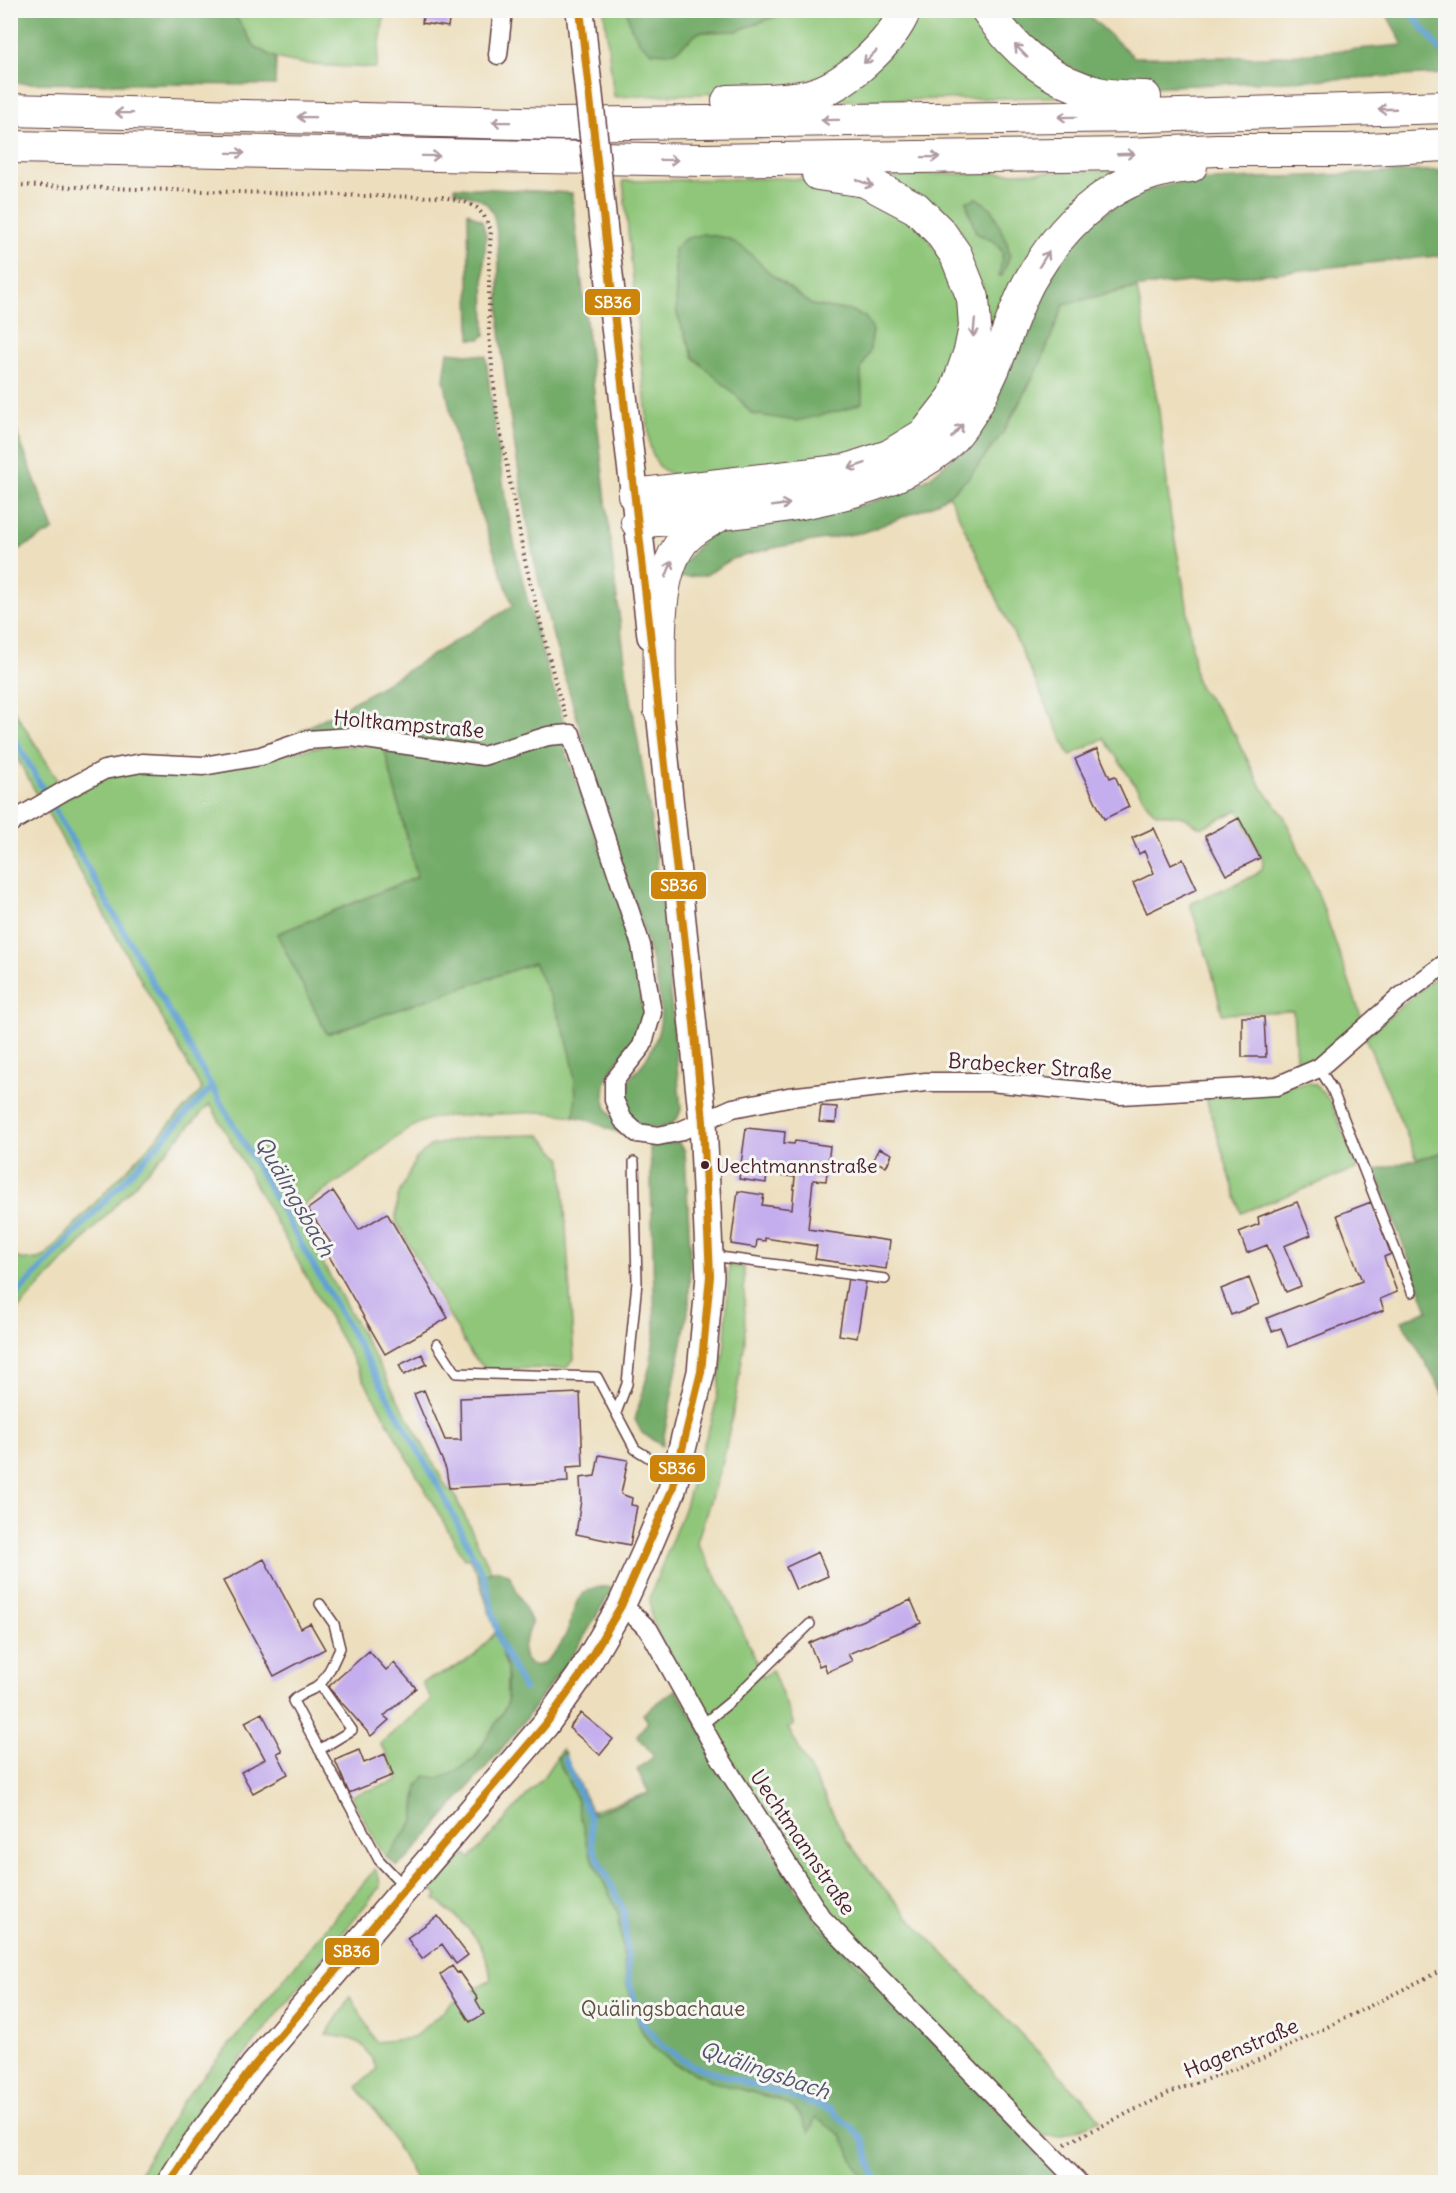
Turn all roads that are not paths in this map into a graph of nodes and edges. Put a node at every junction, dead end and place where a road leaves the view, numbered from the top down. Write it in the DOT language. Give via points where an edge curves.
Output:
graph roads {
  1 [pos="503,10"];
  2 [pos="580,10"];
  3 [pos="905,10"];
  4 [pos="987,10"];
  5 [pos="498,54"];
  6 [pos="1446,107"];
  7 [pos="10,110"];
  8 [pos="1230,114"];
  9 [pos="560,124"];
  10 [pos="1446,145"];
  11 [pos="10,147"];
  12 [pos="1348,150"];
  13 [pos="705,160"];
  14 [pos="635,508"];
  15 [pos="723,513"];
  16 [pos="660,711"];
  17 [pos="10,823"];
  18 [pos="1446,963"];
  19 [pos="1319,1068"];
  20 [pos="703,1122"];
  21 [pos="634,1162"];
  22 [pos="710,1256"];
  23 [pos="885,1278"];
  24 [pos="1412,1292"];
  25 [pos="437,1344"];
  26 [pos="616,1413"];
  27 [pos="676,1474"];
  28 [pos="320,1604"];
  29 [pos="621,1606"];
  30 [pos="810,1624"];
  31 [pos="319,1684"];
  32 [pos="702,1725"];
  33 [pos="319,1750"];
  34 [pos="406,1888"];
  35 [pos="171,2182"];
  36 [pos="1078,2182"];
  1 -- 5 [label="street"];
  2 -- 14 [label="main road, bridge"];
  3 -- 9 [label="highway, one-way" via="869,59 847,76 811,94 630,106"];
  8 -- 4 [label="highway, one-way" via="1208,98 1100,94 1060,80 1029,59 1001,31"];
  6 -- 8 [label="highway, one-way"];
  9 -- 7 [label="highway, one-way"];
  8 -- 9 [label="highway, one-way"];
  10 -- 12 [label="highway"];
  11 -- 13 [label="highway, one-way"];
  13 -- 12 [label="highway, one-way"];
  15 -- 12 [label="highway, one-way" via="853,491 904,472 944,447 974,411 1028,284 1055,242 1086,208 1109,192 1133,180 1188,166 1309,166"];
  13 -- 14 [label="highway, one-way" via="748,173 809,174 865,181 916,208 956,255 973,298 974,335 954,397 925,434 889,456 847,470"];
  14 -- 15 [label="highway"];
  14 -- 16 [label="main road"];
  16 -- 15 [label="highway, one-way" via="661,607 669,565 682,541"];
  16 -- 20 [label="main road"];
  17 -- 20 [label="street, Holtkampstraße" via="104,770 142,763 203,766 261,756 307,740 352,737 483,756 548,736 572,734 641,945 651,1013 642,1046 614,1081 614,1100 623,1120 637,1133 658,1136"];
  18 -- 19 [label="street, Brabecker Straße"];
  19 -- 20 [label="street, Brabecker Straße" via="1276,1086 1121,1095 990,1082 915,1083 788,1097 733,1108"];
  19 -- 24 [label="lane" via="1332,1089"];
  20 -- 22 [label="main road"];
  21 -- 26 [label="lane" via="637,1282 627,1384"];
  22 -- 23 [label="lane"];
  22 -- 27 [label="main road" via="701,1372"];
  25 -- 26 [label="lane" via="456,1373 597,1377"];
  26 -- 27 [label="lane" via="635,1449"];
  27 -- 29 [label="main road"];
  28 -- 31 [label="lane" via="334,1624 340,1648"];
  29 -- 32 [label="street, Uechtmannstraße" via="649,1630"];
  29 -- 34 [label="main road" via="580,1676 545,1725"];
  30 -- 32 [label="lane"];
  31 -- 33 [label="lane" via="293,1701"];
  31 -- 33 [label="lane" via="352,1730"];
  32 -- 36 [label="street, Uechtmannstraße" via="821,1917"];
  33 -- 34 [label="lane" via="379,1860"];
  34 -- 35 [label="main road" via="254,2066"];
}
